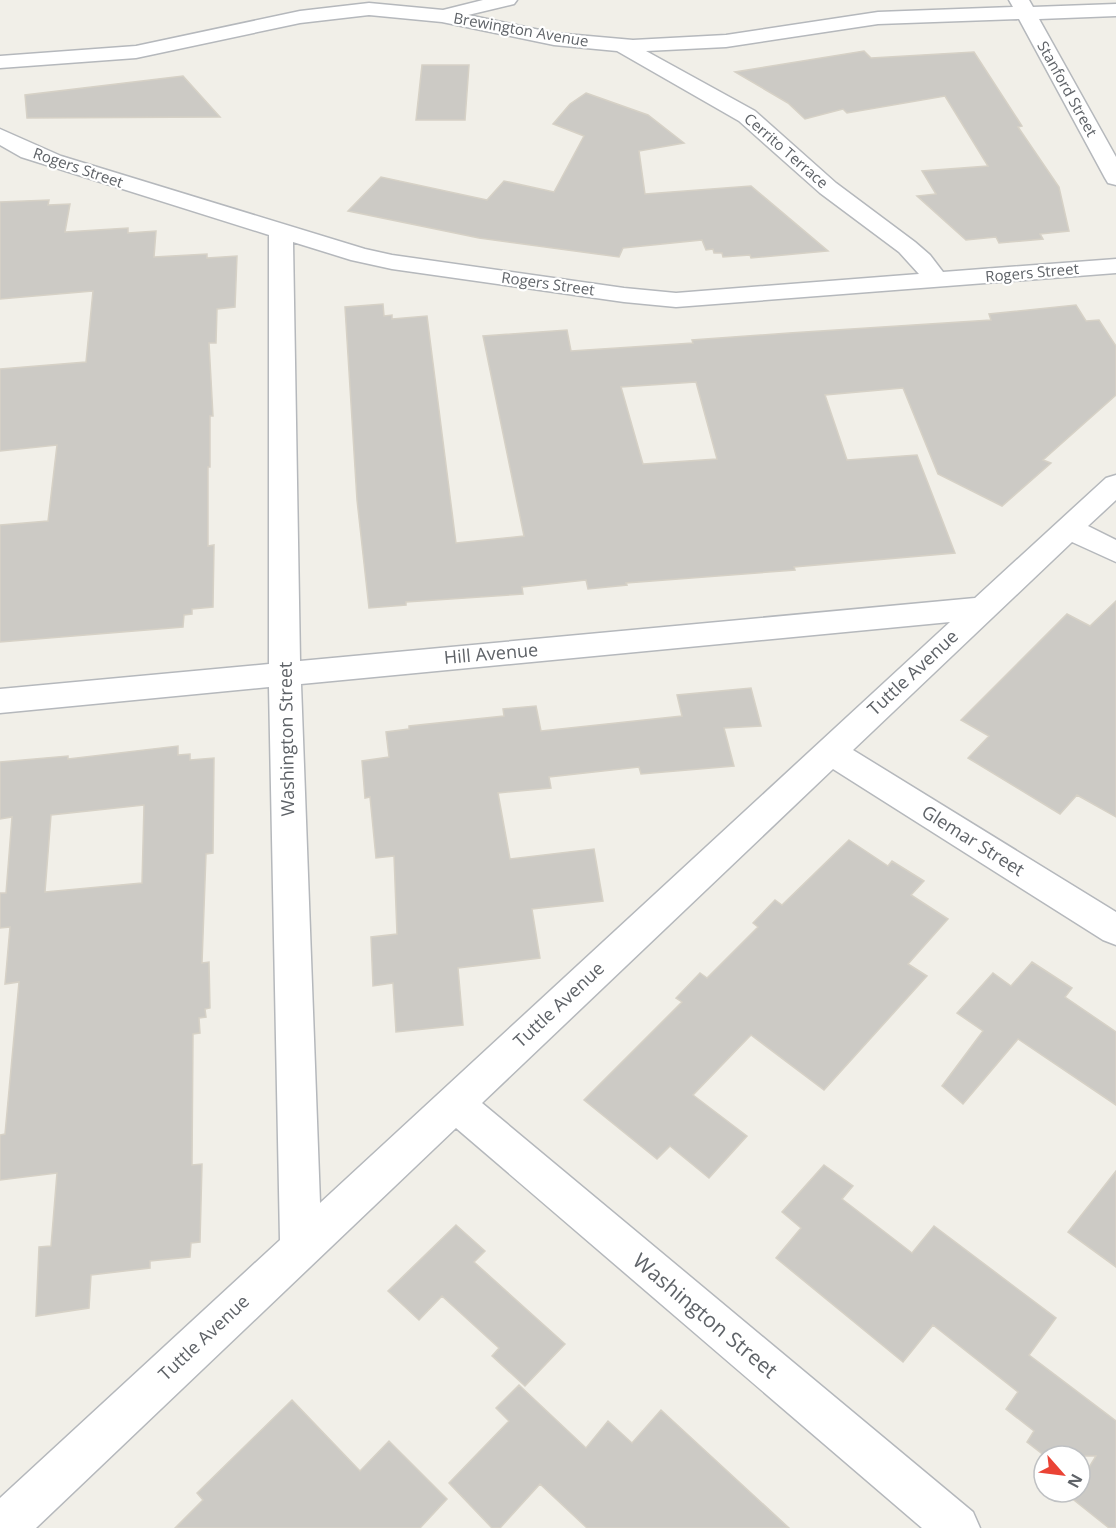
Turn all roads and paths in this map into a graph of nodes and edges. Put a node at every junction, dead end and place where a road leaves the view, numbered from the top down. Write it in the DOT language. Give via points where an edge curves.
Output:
graph roads {
  1 [pos="507,0"];
  2 [pos="1022,7"];
  3 [pos="1116,10"];
  4 [pos="442,16"];
  5 [pos="619,45"];
  6 [pos="0,62"];
  7 [pos="0,136"];
  8 [pos="1116,178"];
  9 [pos="281,232"];
  10 [pos="1116,266"];
  11 [pos="936,280"];
  12 [pos="1116,484"];
  13 [pos="1068,528"];
  14 [pos="1116,552"];
  15 [pos="983,608"];
  16 [pos="285,673"];
  17 [pos="0,702"];
  18 [pos="829,751"];
  19 [pos="1116,930"];
  20 [pos="454,1103"];
  21 [pos="301,1246"];
  22 [pos="2,1528"];
  23 [pos="957,1528"];
  1 -- 4 [label="street"];
  2 -- 3 [label="street, Brewington Avenue"];
  2 -- 5 [label="street, Brewington Avenue" via="878,18 726,41"];
  2 -- 8 [label="street, Stanford Street"];
  4 -- 5 [label="street, Brewington Avenue" via="536,36"];
  4 -- 6 [label="street, Brewington Avenue" via="387,9 338,12 270,22 136,52"];
  5 -- 11 [label="street, Cerrito Terrace" via="747,116 828,188 907,247"];
  7 -- 9 [label="street, Rogers Street" via="53,161"];
  9 -- 11 [label="street, Rogers Street" via="392,262 676,300"];
  9 -- 16 [label="street, Washington Street"];
  10 -- 11 [label="street, Rogers Street"];
  12 -- 13 [label="street, Tuttle Avenue"];
  13 -- 14 [label="street"];
  13 -- 15 [label="street, Tuttle Avenue"];
  15 -- 16 [label="street, Hill Avenue"];
  15 -- 18 [label="street, Tuttle Avenue"];
  16 -- 17 [label="street, Hill Avenue"];
  16 -- 21 [label="street, Washington Street"];
  18 -- 19 [label="street, Glemar Street"];
  18 -- 20 [label="street, Tuttle Avenue"];
  20 -- 21 [label="street, Tuttle Avenue"];
  20 -- 23 [label="street, Washington Street"];
  21 -- 22 [label="street, Tuttle Avenue"];
}
